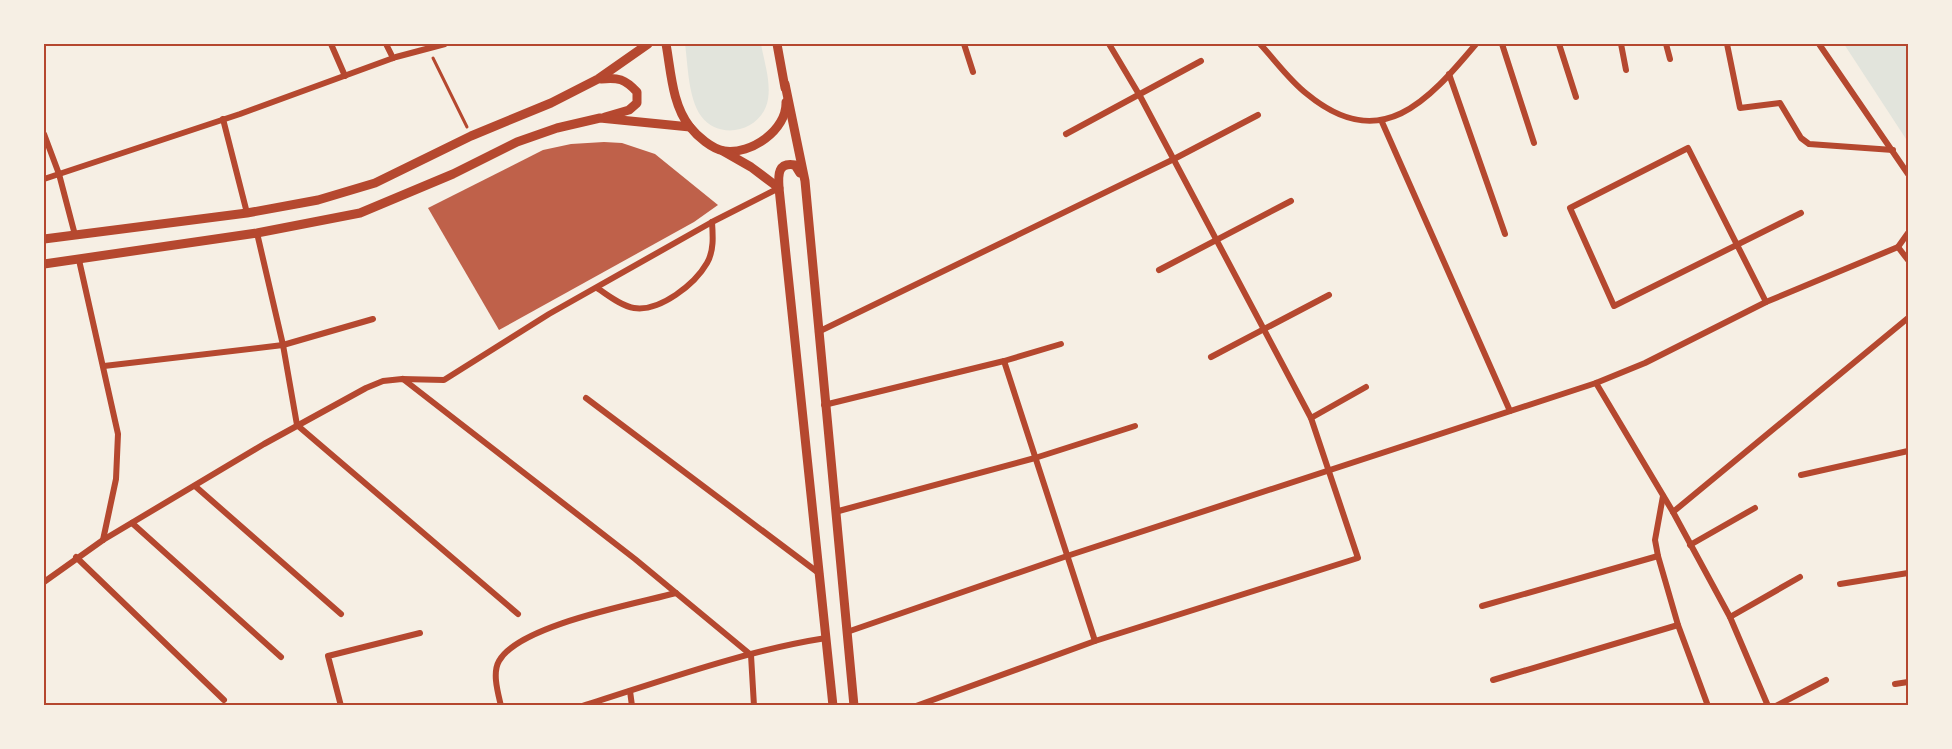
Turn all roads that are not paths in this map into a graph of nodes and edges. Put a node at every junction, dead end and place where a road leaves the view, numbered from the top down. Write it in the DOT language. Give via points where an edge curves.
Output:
graph roads {
  1 [pos="331,44"];
  2 [pos="386,44"];
  3 [pos="445,44"];
  4 [pos="648,44"];
  5 [pos="666,44"];
  6 [pos="964,44"];
  7 [pos="1109,44"];
  8 [pos="1260,44"];
  9 [pos="1476,44"];
  10 [pos="1502,44"];
  11 [pos="1559,44"];
  12 [pos="1621,44"];
  13 [pos="1666,44"];
  14 [pos="1727,44"];
  15 [pos="1819,44"];
  16 [pos="779,46"];
  17 [pos="393,58"];
  18 [pos="1670,59"];
  19 [pos="1201,61"];
  20 [pos="1626,70"];
  21 [pos="973,72"];
  22 [pos="1449,74"];
  23 [pos="345,76"];
  24 [pos="598,79"];
  25 [pos="785,84"];
  26 [pos="1140,96"];
  27 [pos="1576,97"];
  28 [pos="1258,115"];
  29 [pos="600,118"];
  30 [pos="223,119"];
  31 [pos="1382,122"];
  32 [pos="690,127"];
  33 [pos="44,134"];
  34 [pos="1066,134"];
  35 [pos="1534,143"];
  36 [pos="1893,150"];
  37 [pos="723,151"];
  38 [pos="1174,159"];
  39 [pos="59,174"];
  40 [pos="1908,174"];
  41 [pos="44,179"];
  42 [pos="805,181"];
  43 [pos="779,188"];
  44 [pos="1291,201"];
  45 [pos="247,213"];
  46 [pos="1801,213"];
  47 [pos="712,222"];
  48 [pos="257,233"];
  49 [pos="1908,233"];
  50 [pos="1505,234"];
  51 [pos="75,235"];
  52 [pos="44,238"];
  53 [pos="1216,239"];
  54 [pos="1738,246"];
  55 [pos="1898,247"];
  56 [pos="79,260"];
  57 [pos="1908,260"];
  58 [pos="44,264"];
  59 [pos="1159,270"];
  60 [pos="597,288"];
  61 [pos="1329,295"];
  62 [pos="1767,302"];
  63 [pos="1908,318"];
  64 [pos="374,320"];
  65 [pos="1265,329"];
  66 [pos="817,333"];
  67 [pos="1061,344"];
  68 [pos="283,345"];
  69 [pos="1211,357"];
  70 [pos="1004,361"];
  71 [pos="104,366"];
  72 [pos="402,379"];
  73 [pos="1596,383"];
  74 [pos="1366,387"];
  75 [pos="586,398"];
  76 [pos="824,405"];
  77 [pos="1510,411"];
  78 [pos="1311,418"];
  79 [pos="297,425"];
  80 [pos="1135,426"];
  81 [pos="1908,452"];
  82 [pos="1035,458"];
  83 [pos="1330,470"];
  84 [pos="1801,475"];
  85 [pos="195,486"];
  86 [pos="1663,496"];
  87 [pos="1755,508"];
  88 [pos="1673,512"];
  89 [pos="835,513"];
  90 [pos="132,523"];
  91 [pos="104,540"];
  92 [pos="1690,545"];
  93 [pos="1067,556"];
  94 [pos="1658,556"];
  95 [pos="76,557"];
  96 [pos="1908,573"];
  97 [pos="820,574"];
  98 [pos="1800,577"];
  99 [pos="44,582"];
  100 [pos="1840,584"];
  101 [pos="676,593"];
  102 [pos="1482,606"];
  103 [pos="341,614"];
  104 [pos="518,614"];
  105 [pos="1730,617"];
  106 [pos="1678,625"];
  107 [pos="847,632"];
  108 [pos="420,633"];
  109 [pos="826,638"];
  110 [pos="1095,641"];
  111 [pos="751,655"];
  112 [pos="281,657"];
  113 [pos="1493,680"];
  114 [pos="1826,680"];
  115 [pos="1908,682"];
  116 [pos="1895,684"];
  117 [pos="630,691"];
  118 [pos="224,700"];
  119 [pos="341,705"];
  120 [pos="501,705"];
  121 [pos="582,705"];
  122 [pos="632,705"];
  123 [pos="754,705"];
  124 [pos="833,705"];
  125 [pos="854,705"];
  126 [pos="916,705"];
  127 [pos="1708,705"];
  128 [pos="1768,705"];
  129 [pos="1776,705"];
  1 -- 23 [label="street"];
  2 -- 17 [label="street"];
  3 -- 17 [label="street"];
  4 -- 24 [label="main road"];
  5 -- 32 [label="main road" via="677,103"];
  6 -- 21 [label="street"];
  7 -- 26 [label="street"];
  8 -- 31 [label="street" via="1305,93 1328,110"];
  9 -- 22 [label="street"];
  10 -- 35 [label="street"];
  11 -- 27 [label="street"];
  12 -- 20 [label="street"];
  13 -- 18 [label="street"];
  14 -- 36 [label="street" via="1740,108 1780,103 1801,138 1809,144"];
  15 -- 36 [label="street"];
  16 -- 25 [label="main road"];
  17 -- 23 [label="street"];
  19 -- 26 [label="street"];
  22 -- 31 [label="street" via="1430,96"];
  22 -- 50 [label="street"];
  23 -- 30 [label="street"];
  24 -- 29 [label="main road" via="617,77 637,92 637,103 629,110"];
  24 -- 45 [label="main road" via="375,183 318,200"];
  25 -- 37 [label="main road" via="783,120 767,138 747,149"];
  25 -- 42 [label="main road"];
  26 -- 34 [label="street"];
  26 -- 38 [label="street"];
  28 -- 38 [label="street"];
  29 -- 32 [label="main road"];
  29 -- 48 [label="main road" via="517,142 360,213"];
  30 -- 39 [label="street"];
  30 -- 45 [label="street"];
  31 -- 77 [label="street"];
  32 -- 37 [label="main road"];
  33 -- 39 [label="street"];
  36 -- 40 [label="street"];
  37 -- 43 [label="main road" via="752,166"];
  38 -- 53 [label="street"];
  38 -- 66 [label="street"];
  39 -- 41 [label="street"];
  39 -- 51 [label="street"];
  42 -- 43 [label="main road" via="795,165 787,164 778,174"];
  42 -- 66 [label="main road"];
  43 -- 47 [label="street"];
  43 -- 97 [label="main road"];
  44 -- 53 [label="street"];
  45 -- 51 [label="main road"];
  46 -- 54 [label="street"];
  47 -- 60 [label="street"];
  47 -- 60 [label="street" via="713,245 708,262 690,285 658,304 634,308"];
  48 -- 56 [label="main road"];
  48 -- 68 [label="street"];
  49 -- 55 [label="street"];
  51 -- 52 [label="main road"];
  53 -- 59 [label="street"];
  53 -- 65 [label="street"];
  54 -- 54 [label="street" via="1688,148 1570,208 1614,306"];
  54 -- 62 [label="street"];
  55 -- 57 [label="street"];
  55 -- 62 [label="street"];
  56 -- 58 [label="main road"];
  56 -- 71 [label="street"];
  60 -- 72 [label="street" via="444,380"];
  61 -- 65 [label="street"];
  62 -- 73 [label="street"];
  63 -- 88 [label="street"];
  64 -- 68 [label="street"];
  65 -- 69 [label="street"];
  65 -- 78 [label="street"];
  66 -- 76 [label="main road"];
  67 -- 70 [label="street"];
  68 -- 71 [label="street"];
  68 -- 79 [label="street"];
  70 -- 76 [label="street"];
  70 -- 82 [label="street"];
  71 -- 91 [label="street" via="118,434 116,479"];
  72 -- 79 [label="street" via="366,388"];
  72 -- 101 [label="street"];
  73 -- 77 [label="street"];
  73 -- 86 [label="street"];
  74 -- 78 [label="street"];
  75 -- 97 [label="street"];
  76 -- 89 [label="main road"];
  77 -- 83 [label="street"];
  78 -- 83 [label="street"];
  79 -- 85 [label="street"];
  79 -- 104 [label="street"];
  80 -- 82 [label="street"];
  81 -- 84 [label="street"];
  82 -- 89 [label="street"];
  82 -- 93 [label="street"];
  83 -- 93 [label="street"];
  83 -- 110 [label="street" via="1358,558"];
  85 -- 90 [label="street"];
  85 -- 103 [label="street"];
  86 -- 88 [label="street"];
  86 -- 94 [label="street" via="1655,540"];
  87 -- 92 [label="street"];
  88 -- 92 [label="street"];
  89 -- 107 [label="main road"];
  90 -- 91 [label="street"];
  90 -- 112 [label="street"];
  91 -- 95 [label="street"];
  92 -- 105 [label="street"];
  93 -- 107 [label="street"];
  93 -- 110 [label="street"];
  94 -- 102 [label="street"];
  94 -- 106 [label="street"];
  95 -- 99 [label="street"];
  95 -- 118 [label="street"];
  96 -- 100 [label="street"];
  97 -- 109 [label="main road"];
  98 -- 105 [label="street"];
  101 -- 111 [label="street"];
  101 -- 120 [label="street" via="547,628 514,643 498,662 496,685"];
  105 -- 128 [label="street"];
  106 -- 113 [label="street"];
  106 -- 127 [label="street"];
  107 -- 125 [label="main road"];
  108 -- 119 [label="street" via="328,656"];
  109 -- 111 [label="street"];
  109 -- 124 [label="main road"];
  110 -- 126 [label="street"];
  111 -- 117 [label="street"];
  111 -- 123 [label="street"];
  114 -- 129 [label="street"];
  115 -- 116 [label="street"];
  117 -- 121 [label="street"];
  117 -- 122 [label="street"];
}
